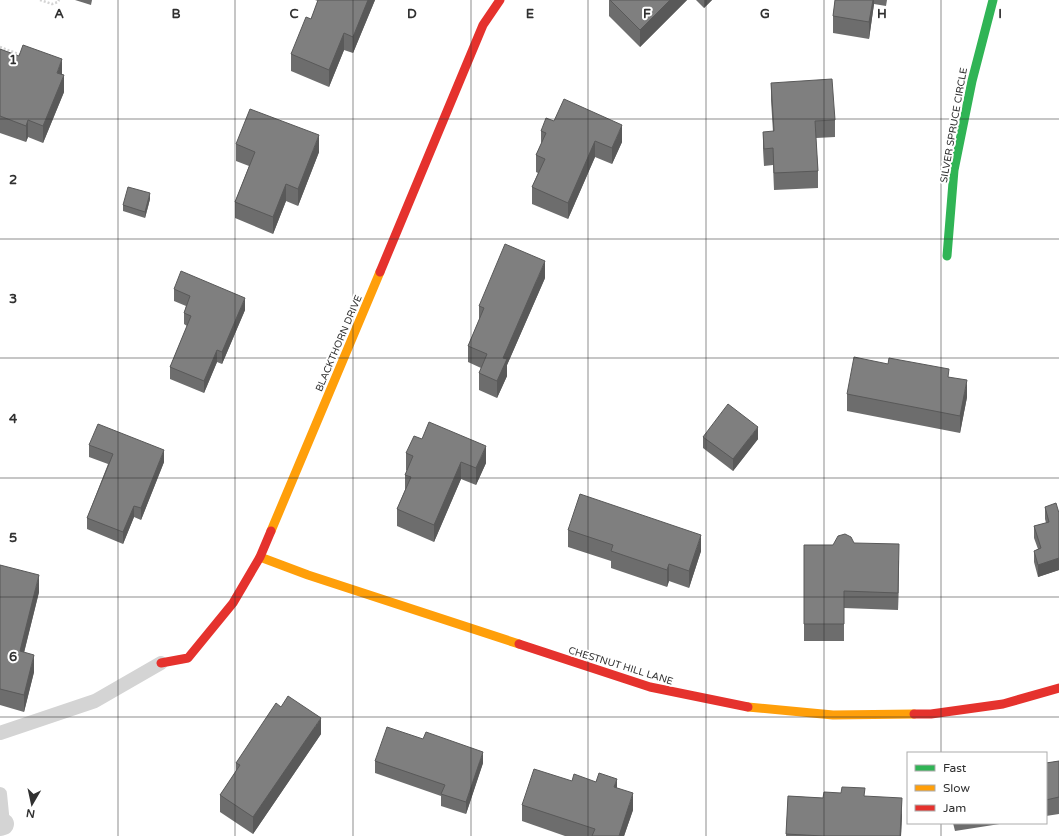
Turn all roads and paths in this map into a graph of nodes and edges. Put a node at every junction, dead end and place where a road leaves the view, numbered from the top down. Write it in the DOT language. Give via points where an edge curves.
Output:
graph roads {
  1 [pos="40,0"];
  2 [pos="59,0"];
  3 [pos="500,0"];
  4 [pos="993,0"];
  5 [pos="0,47"];
  6 [pos="26,56"];
  7 [pos="947,256"];
  8 [pos="260,557"];
  9 [pos="161,664"];
  10 [pos="1059,688"];
  11 [pos="0,733"];
  12 [pos="0,794"];
  13 [pos="2,825"];
  1 -- 2 [label="path" via="52,4"];
  3 -- 8 [label="street, BLACKTHORN DRIVE" via="483,25"];
  4 -- 7 [label="street, SILVER SPRUCE CIRCLE" via="972,81 954,170"];
  5 -- 6 [label="path"];
  8 -- 9 [label="street, BLACKTHORN DRIVE" via="233,603 188,658"];
  8 -- 10 [label="street, CHESTNUT HILL LANE" via="650,687 745,707 833,715 930,714 1003,704"];
  9 -- 11 [label="lane" via="95,701"];
  12 -- 13 [label="lane"];
}
